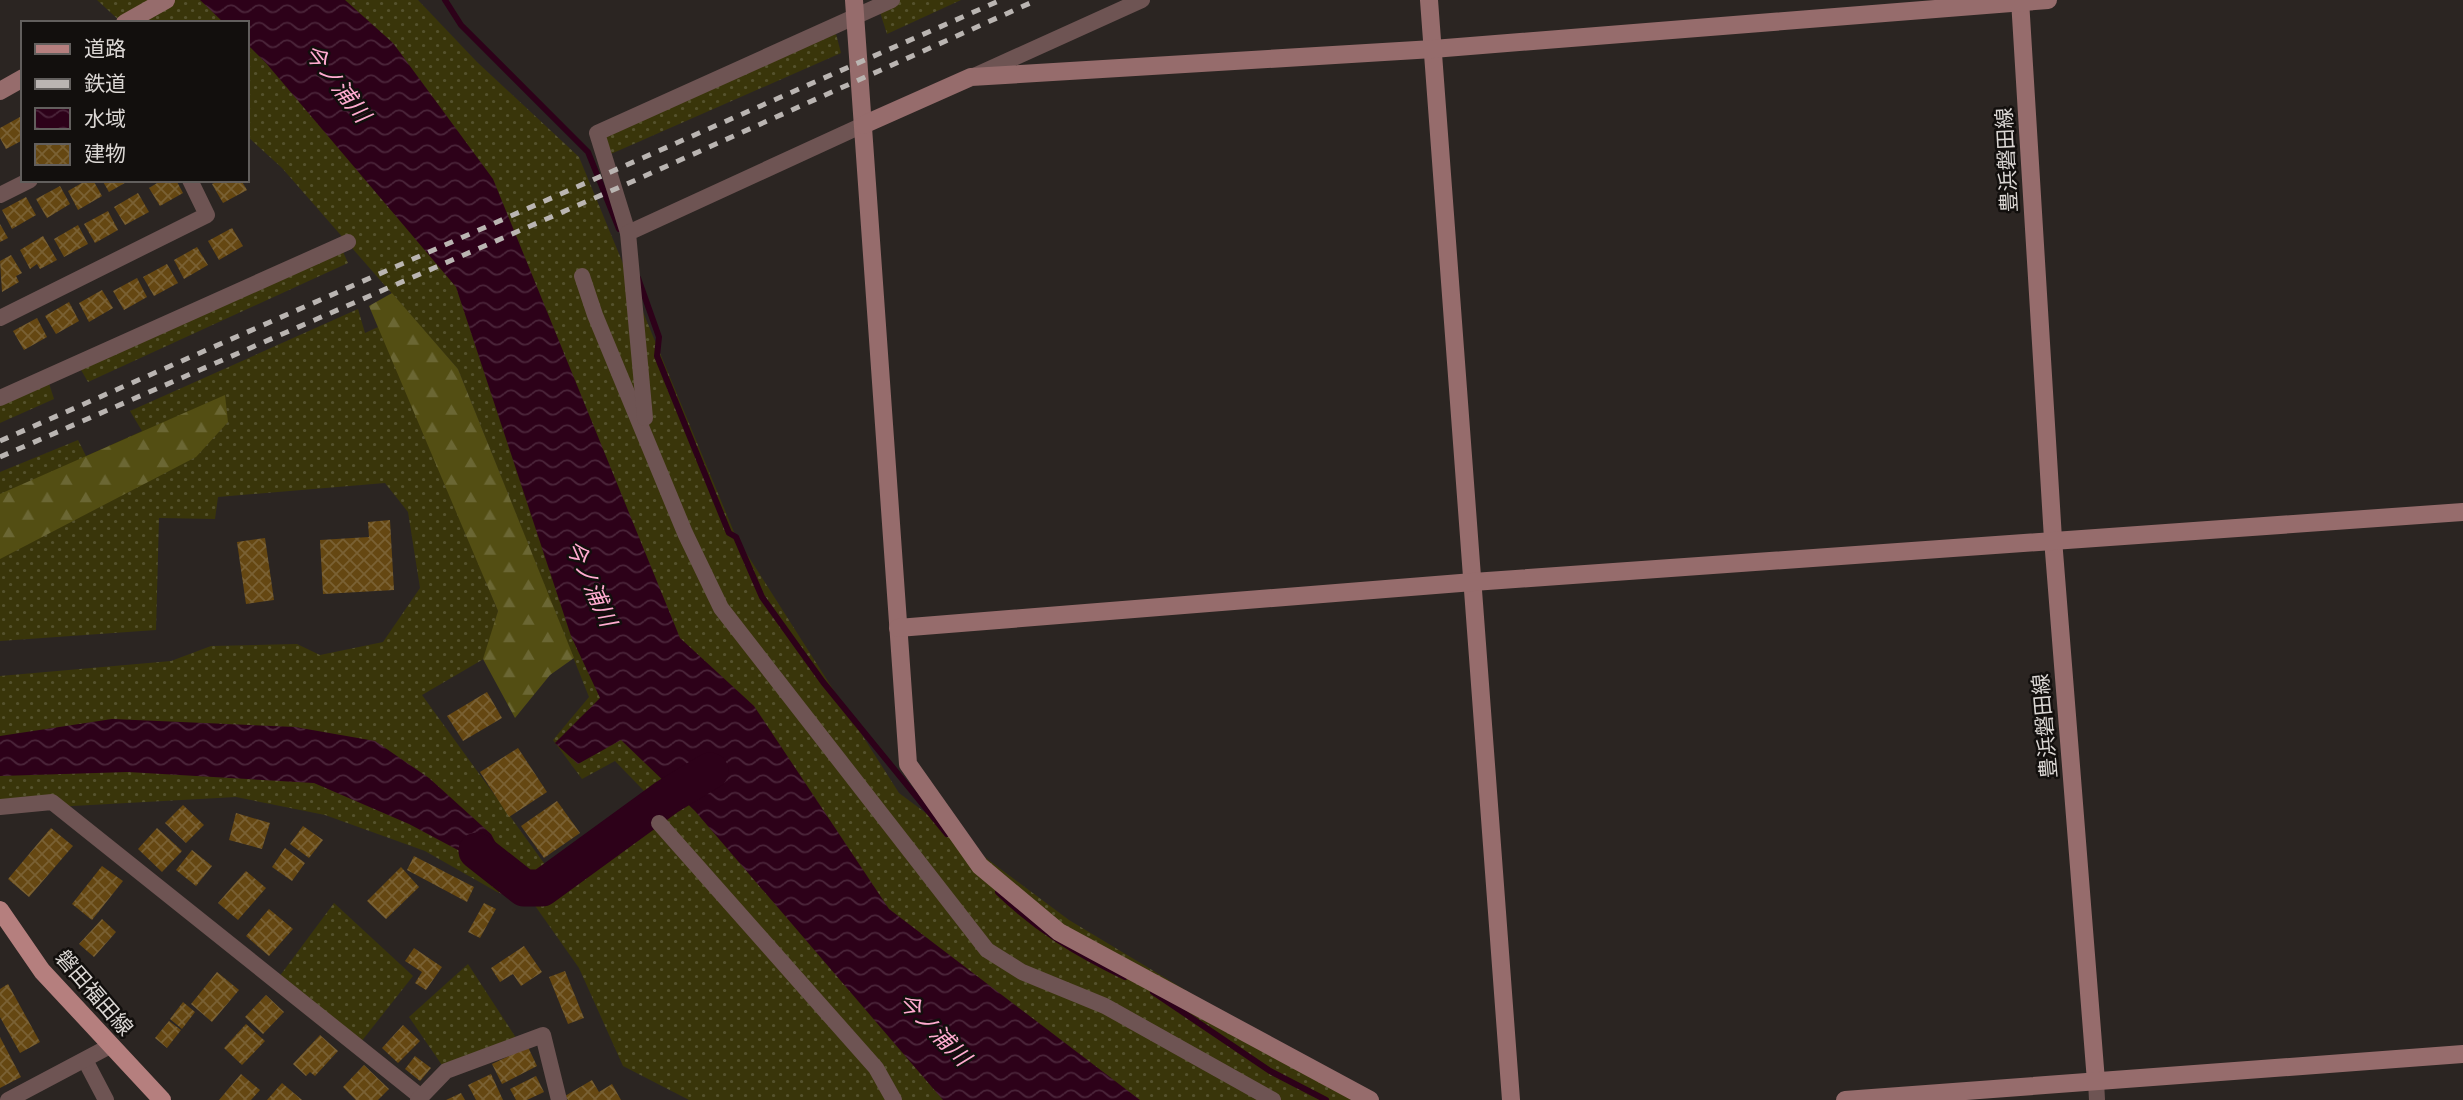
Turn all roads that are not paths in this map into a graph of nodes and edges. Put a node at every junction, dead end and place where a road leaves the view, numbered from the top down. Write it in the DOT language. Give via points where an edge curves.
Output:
graph roads {
  1 [pos="892,0"];
  2 [pos="1142,0"];
  3 [pos="1429,0"];
  4 [pos="2048,0"];
  5 [pos="2020,1"];
  6 [pos="159,4"];
  7 [pos="854,8"];
  8 [pos="129,21"];
  9 [pos="1433,49"];
  10 [pos="971,77"];
  11 [pos="21,79"];
  12 [pos="0,91"];
  13 [pos="863,125"];
  14 [pos="26,182"];
  15 [pos="191,182"];
  16 [pos="0,195"];
  17 [pos="628,233"];
  18 [pos="348,242"];
  19 [pos="582,276"];
  20 [pos="0,318"];
  21 [pos="0,398"];
  22 [pos="647,434"];
  23 [pos="2463,512"];
  24 [pos="2053,539"];
  25 [pos="1473,582"];
  26 [pos="898,628"];
  27 [pos="0,807"];
  28 [pos="659,823"];
  29 [pos="0,910"];
  30 [pos="110,1046"];
  31 [pos="2463,1054"];
  32 [pos="85,1060"];
  33 [pos="2096,1082"];
  34 [pos="420,1099"];
  35 [pos="8,1100"];
  36 [pos="106,1100"];
  37 [pos="162,1100"];
  38 [pos="559,1100"];
  39 [pos="894,1100"];
  40 [pos="1273,1100"];
  41 [pos="1370,1100"];
  42 [pos="1511,1100"];
  43 [pos="1845,1100"];
  44 [pos="2097,1100"];
  1 -- 7 [label="street"];
  2 -- 10 [label="street"];
  3 -- 9 [label="street"];
  4 -- 5 [label="street"];
  5 -- 9 [label="street"];
  5 -- 24 [label="street, 豊浜磐田線"];
  6 -- 8 [label="street"];
  7 -- 13 [label="street"];
  7 -- 17 [label="street" via="597,133"];
  9 -- 10 [label="street"];
  9 -- 25 [label="street"];
  10 -- 13 [label="street"];
  11 -- 12 [label="street"];
  13 -- 17 [label="street"];
  13 -- 26 [label="street"];
  14 -- 16 [label="street"];
  15 -- 20 [label="street" via="207,215"];
  17 -- 22 [label="street"];
  18 -- 21 [label="street"];
  19 -- 22 [label="street"];
  22 -- 40 [label="street" via="685,533 721,608 987,950 1022,972 1105,1006"];
  23 -- 24 [label="street"];
  24 -- 25 [label="street"];
  24 -- 33 [label="street, 豊浜磐田線"];
  25 -- 26 [label="street"];
  25 -- 42 [label="street"];
  26 -- 41 [label="street" via="908,764 980,866 1059,932"];
  27 -- 34 [label="street" via="52,802"];
  28 -- 39 [label="street" via="876,1068"];
  29 -- 30 [label="main road, 磐田福田線" via="42,971"];
  30 -- 32 [label="street"];
  30 -- 37 [label="main road, 磐田福田線"];
  31 -- 33 [label="street"];
  32 -- 35 [label="street"];
  32 -- 36 [label="street"];
  33 -- 43 [label="street"];
  33 -- 44 [label="street"];
  34 -- 38 [label="street" via="446,1071 543,1035"];
}
